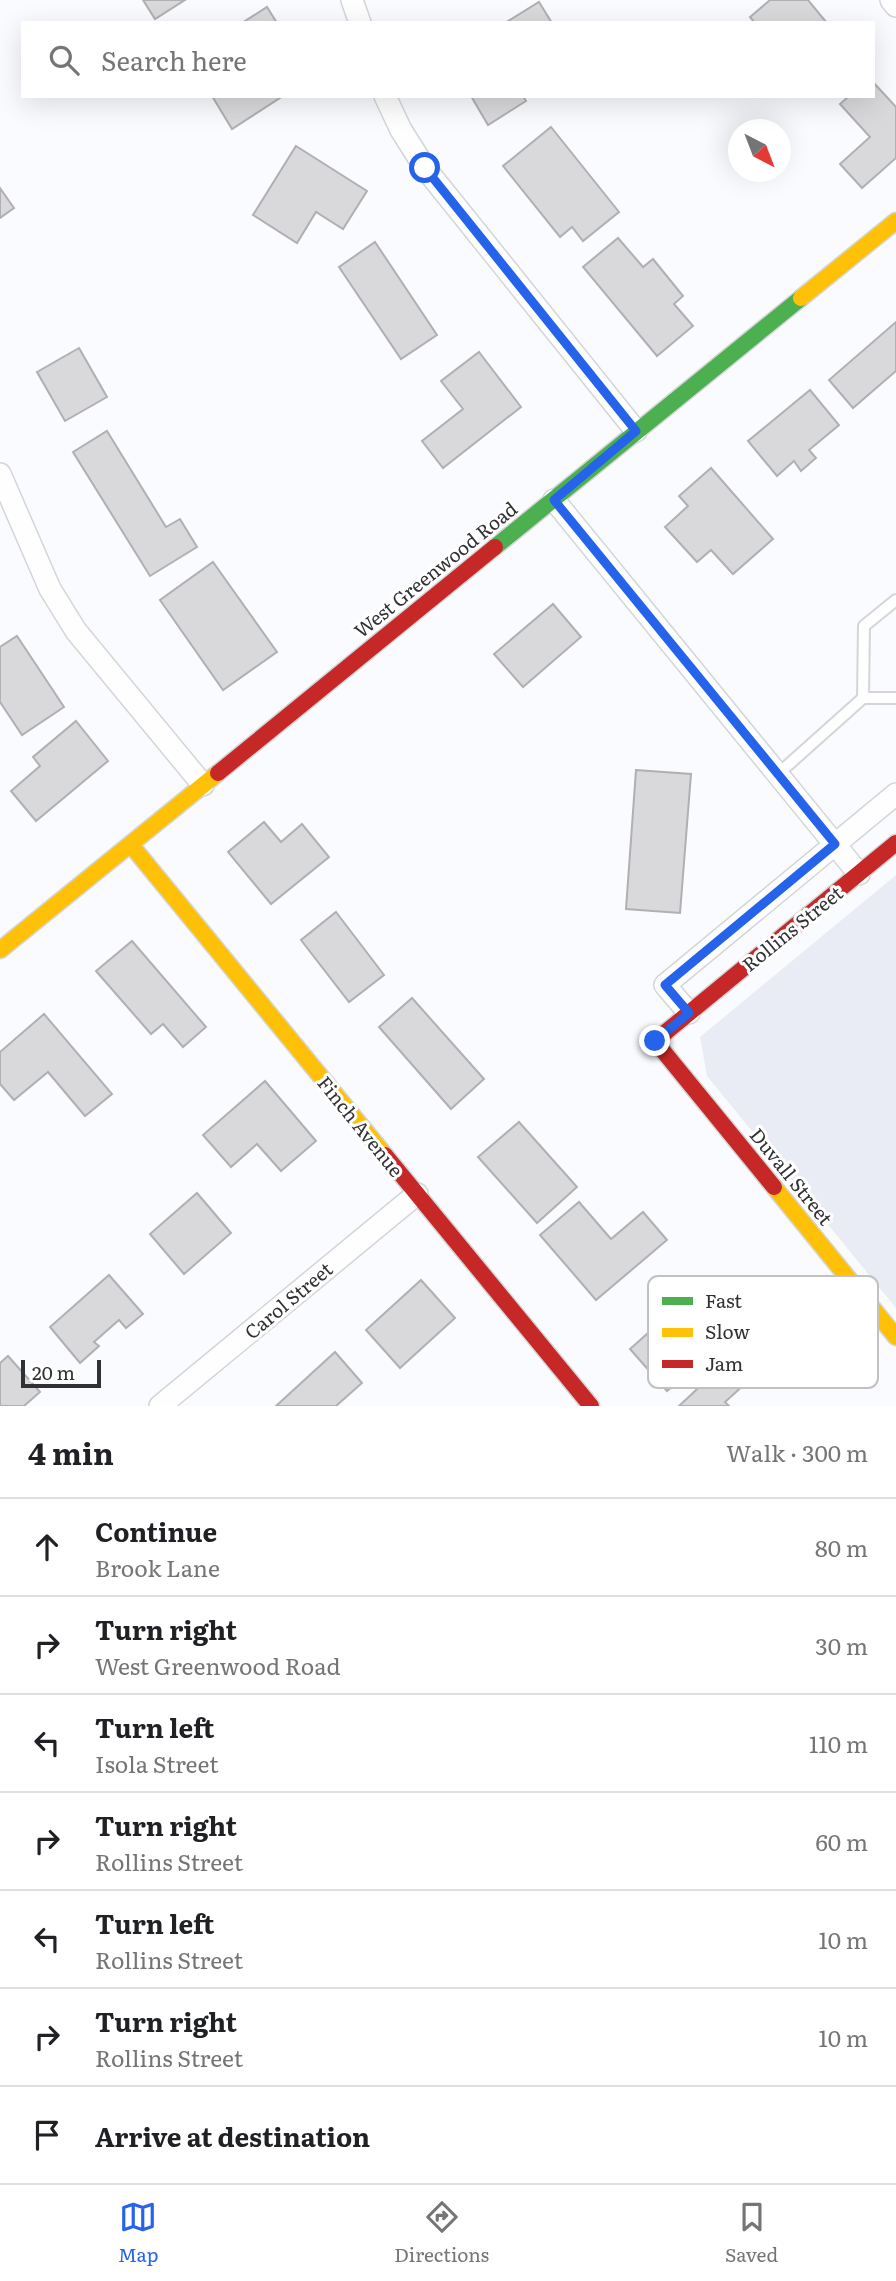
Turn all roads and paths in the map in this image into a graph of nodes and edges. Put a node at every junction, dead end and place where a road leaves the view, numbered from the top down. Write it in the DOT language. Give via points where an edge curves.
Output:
graph roads {
  1 [pos="352,0"];
  2 [pos="891,0"];
  3 [pos="896,6"];
  4 [pos="359,21"];
  5 [pos="386,98"];
  6 [pos="896,221"];
  7 [pos="636,431"];
  8 [pos="0,474"];
  9 [pos="554,500"];
  10 [pos="896,600"];
  11 [pos="863,698"];
  12 [pos="896,698"];
  13 [pos="778,774"];
  14 [pos="203,785"];
  15 [pos="896,794"];
  16 [pos="896,843"];
  17 [pos="835,844"];
  18 [pos="131,845"];
  19 [pos="859,874"];
  20 [pos="0,950"];
  21 [pos="689,1013"];
  22 [pos="655,1041"];
  23 [pos="417,1194"];
  24 [pos="846,1276"];
  25 [pos="878,1315"];
  26 [pos="896,1337"];
  27 [pos="160,1406"];
  28 [pos="590,1406"];
  1 -- 4 [label="street"];
  2 -- 3 [label="street"];
  5 -- 7 [label="street" via="425,168"];
  6 -- 7 [label="street, West Greenwood Road"];
  7 -- 9 [label="street, West Greenwood Road"];
  8 -- 14 [label="street" via="50,589 76,631"];
  9 -- 13 [label="street"];
  9 -- 14 [label="street, West Greenwood Road"];
  10 -- 11 [label="lane" via="864,626"];
  11 -- 12 [label="lane"];
  11 -- 13 [label="lane"];
  13 -- 17 [label="street"];
  14 -- 18 [label="street, West Greenwood Road"];
  15 -- 17 [label="street, Rollins Street"];
  16 -- 19 [label="street, Rollins Street"];
  17 -- 19 [label="street"];
  17 -- 21 [label="street, Rollins Street" via="665,985"];
  18 -- 20 [label="street, West Greenwood Road"];
  18 -- 23 [label="street, Finch Avenue"];
  19 -- 21 [label="street, Rollins Street"];
  21 -- 22 [label="street, Rollins Street"];
  22 -- 24 [label="street, Duvall Street"];
  23 -- 27 [label="street, Carol Street"];
  23 -- 28 [label="street, Finch Avenue"];
  25 -- 26 [label="street, Duvall Street"];
}
